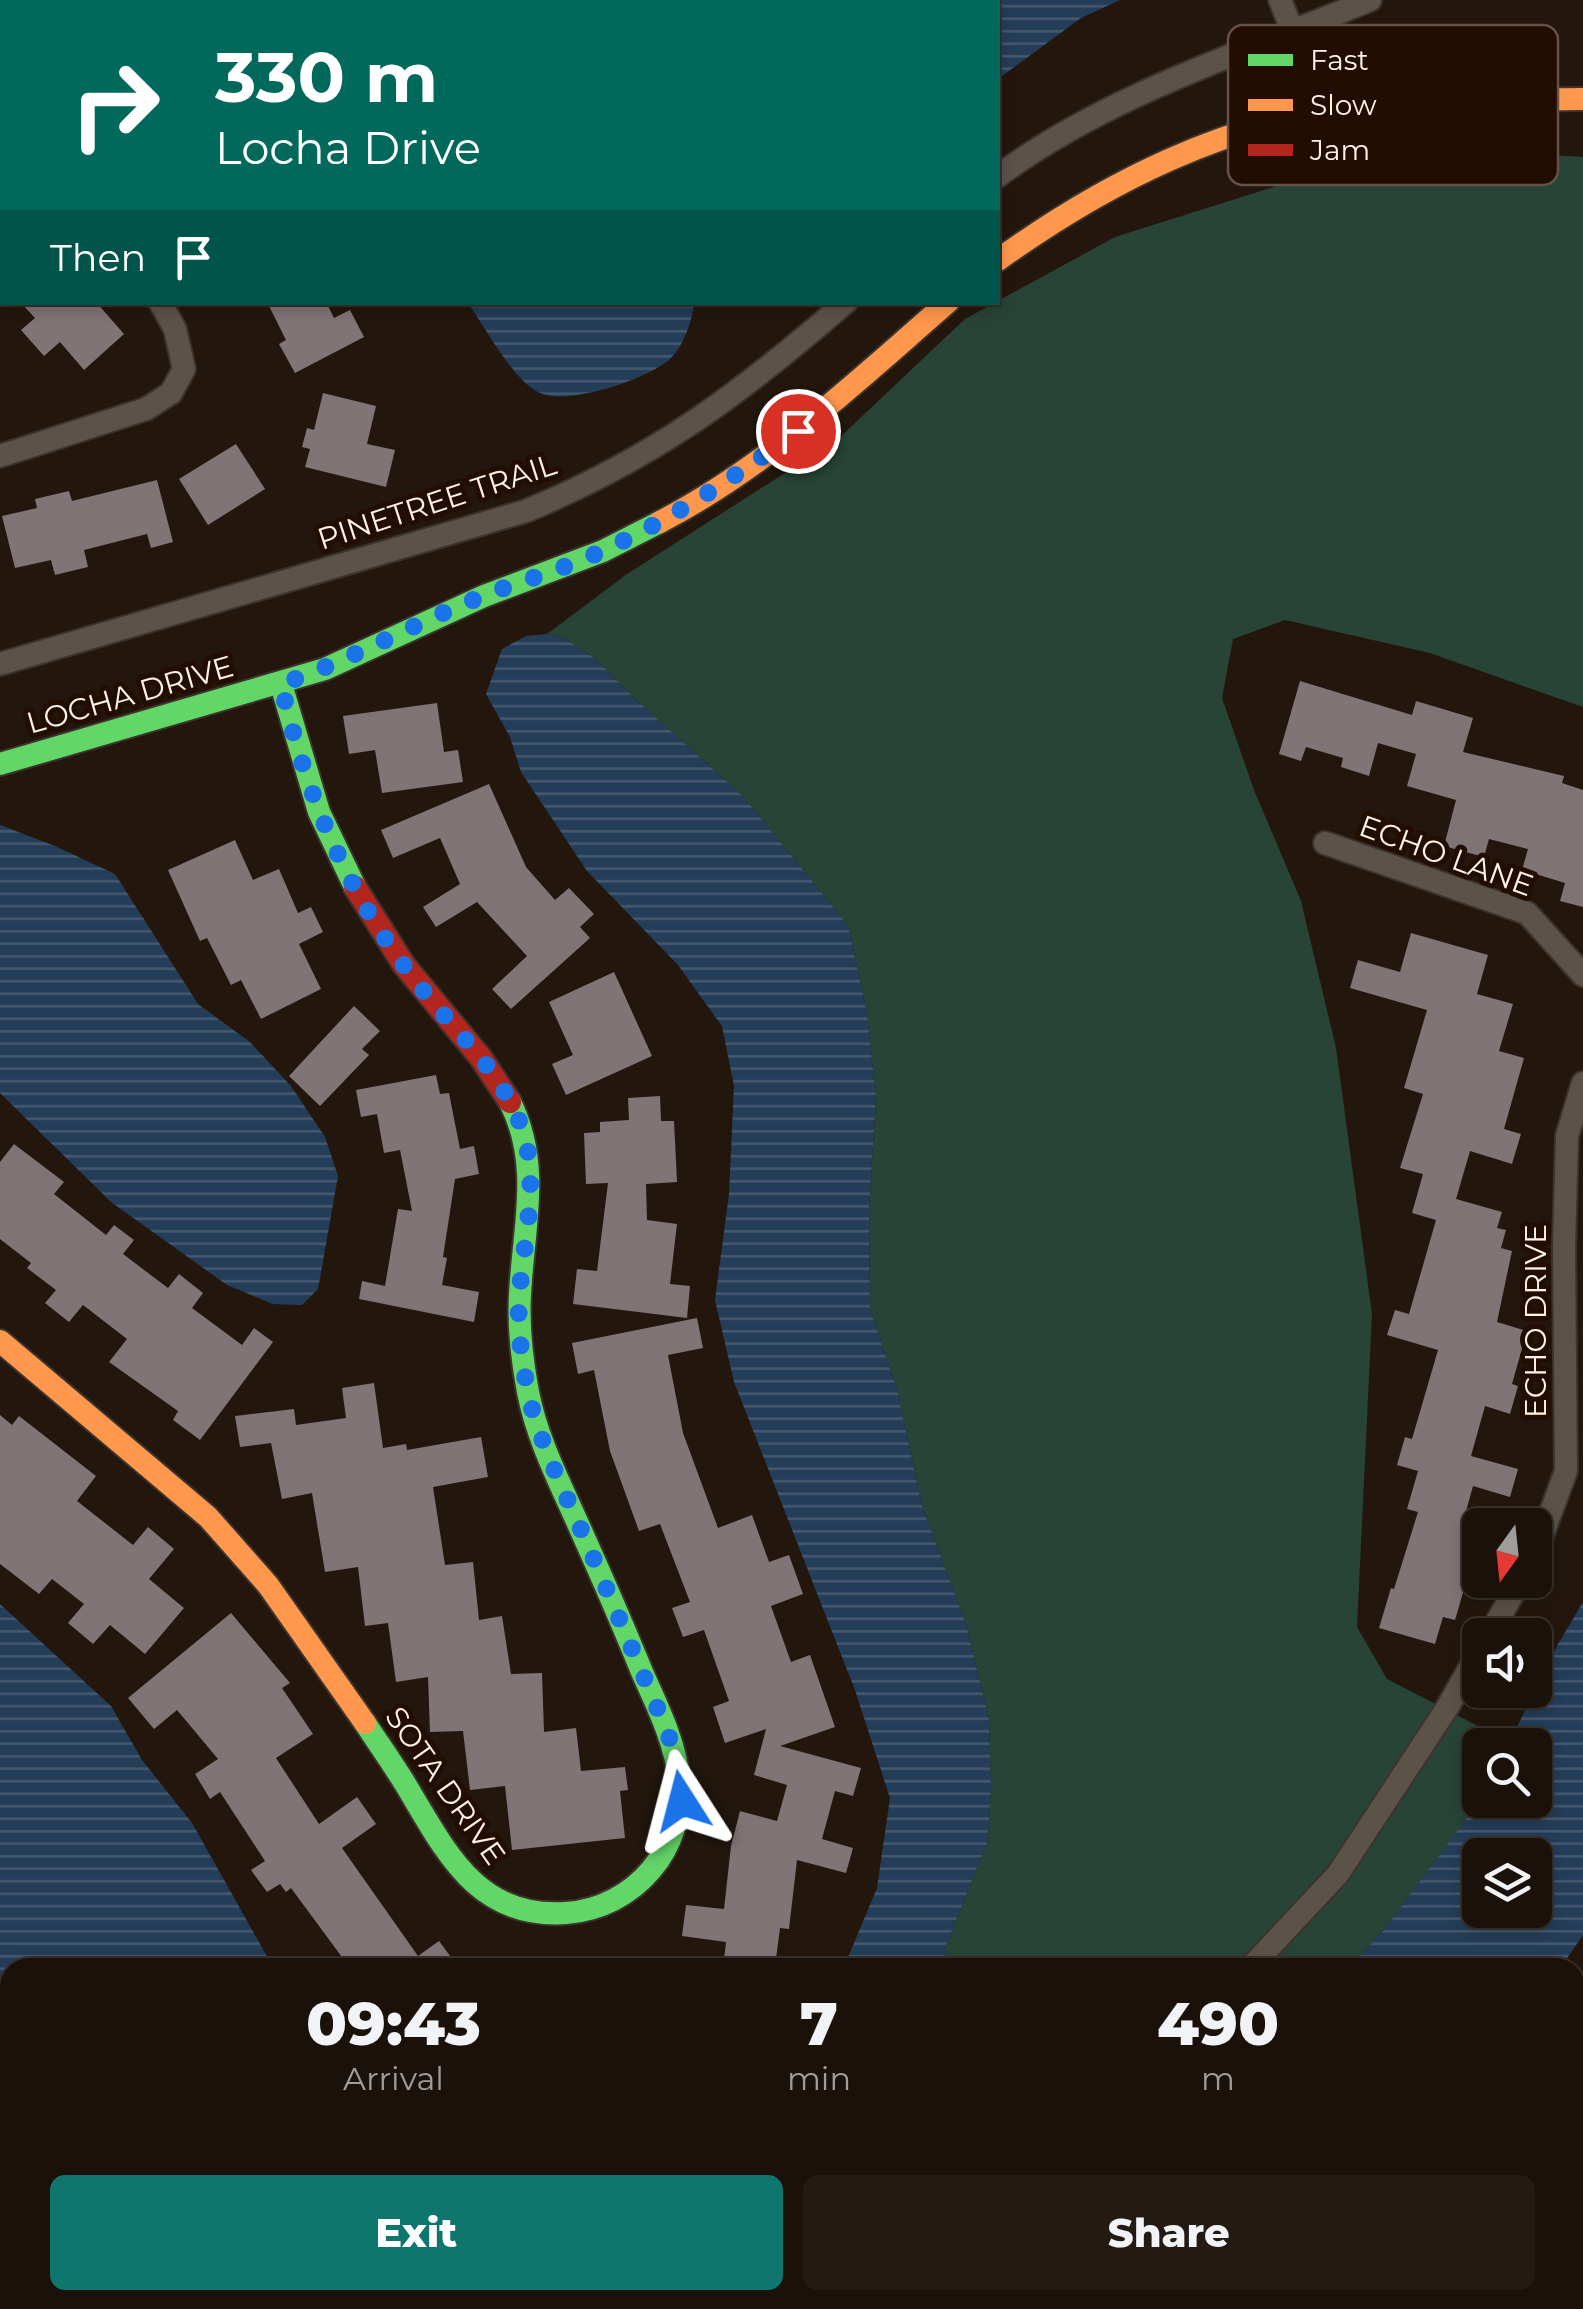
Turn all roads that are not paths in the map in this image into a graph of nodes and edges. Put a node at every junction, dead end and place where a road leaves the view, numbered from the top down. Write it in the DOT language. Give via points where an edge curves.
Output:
graph roads {
  1 [pos="1280,0"];
  2 [pos="1370,0"];
  3 [pos="1290,25"];
  4 [pos="1310,25"];
  5 [pos="1228,60"];
  6 [pos="1583,98"];
  7 [pos="1558,99"];
  8 [pos="1228,134"];
  9 [pos="1000,175"];
  10 [pos="1000,258"];
  11 [pos="162,305"];
  12 [pos="945,305"];
  13 [pos="835,306"];
  14 [pos="0,456"];
  15 [pos="0,664"];
  16 [pos="281,684"];
  17 [pos="0,764"];
  18 [pos="1324,843"];
  19 [pos="1583,974"];
  20 [pos="1583,1083"];
  21 [pos="0,1341"];
  22 [pos="1552,1509"];
  23 [pos="1462,1682"];
  24 [pos="1259,1958"];
  1 -- 3 [label="street"];
  2 -- 4 [label="street"];
  5 -- 9 [label="street" via="1082,123"];
  6 -- 7 [label="street"];
  8 -- 10 [label="street" via="1113,182"];
  11 -- 14 [label="street" via="184,369 171,393 146,409"];
  12 -- 16 [label="street, LOCHA DRIVE" via="798,431 677,513 604,551"];
  13 -- 15 [label="street, PINETREE TRAIL" via="698,422 575,491 526,511"];
  16 -- 17 [label="street, LOCHA DRIVE"];
  16 -- 21 [label="street, SOTA DRIVE" via="306,780 359,900 486,1065 520,1125 532,1169 519,1314 533,1413 678,1764 682,1801 648,1879 578,1914 528,1911 478,1888 252,1564 180,1491"];
  18 -- 19 [label="street, ECHO LANE" via="1527,913"];
  20 -- 22 [label="street, ECHO DRIVE" via="1567,1136 1566,1471"];
  23 -- 24 [label="street" via="1338,1874"];
}
